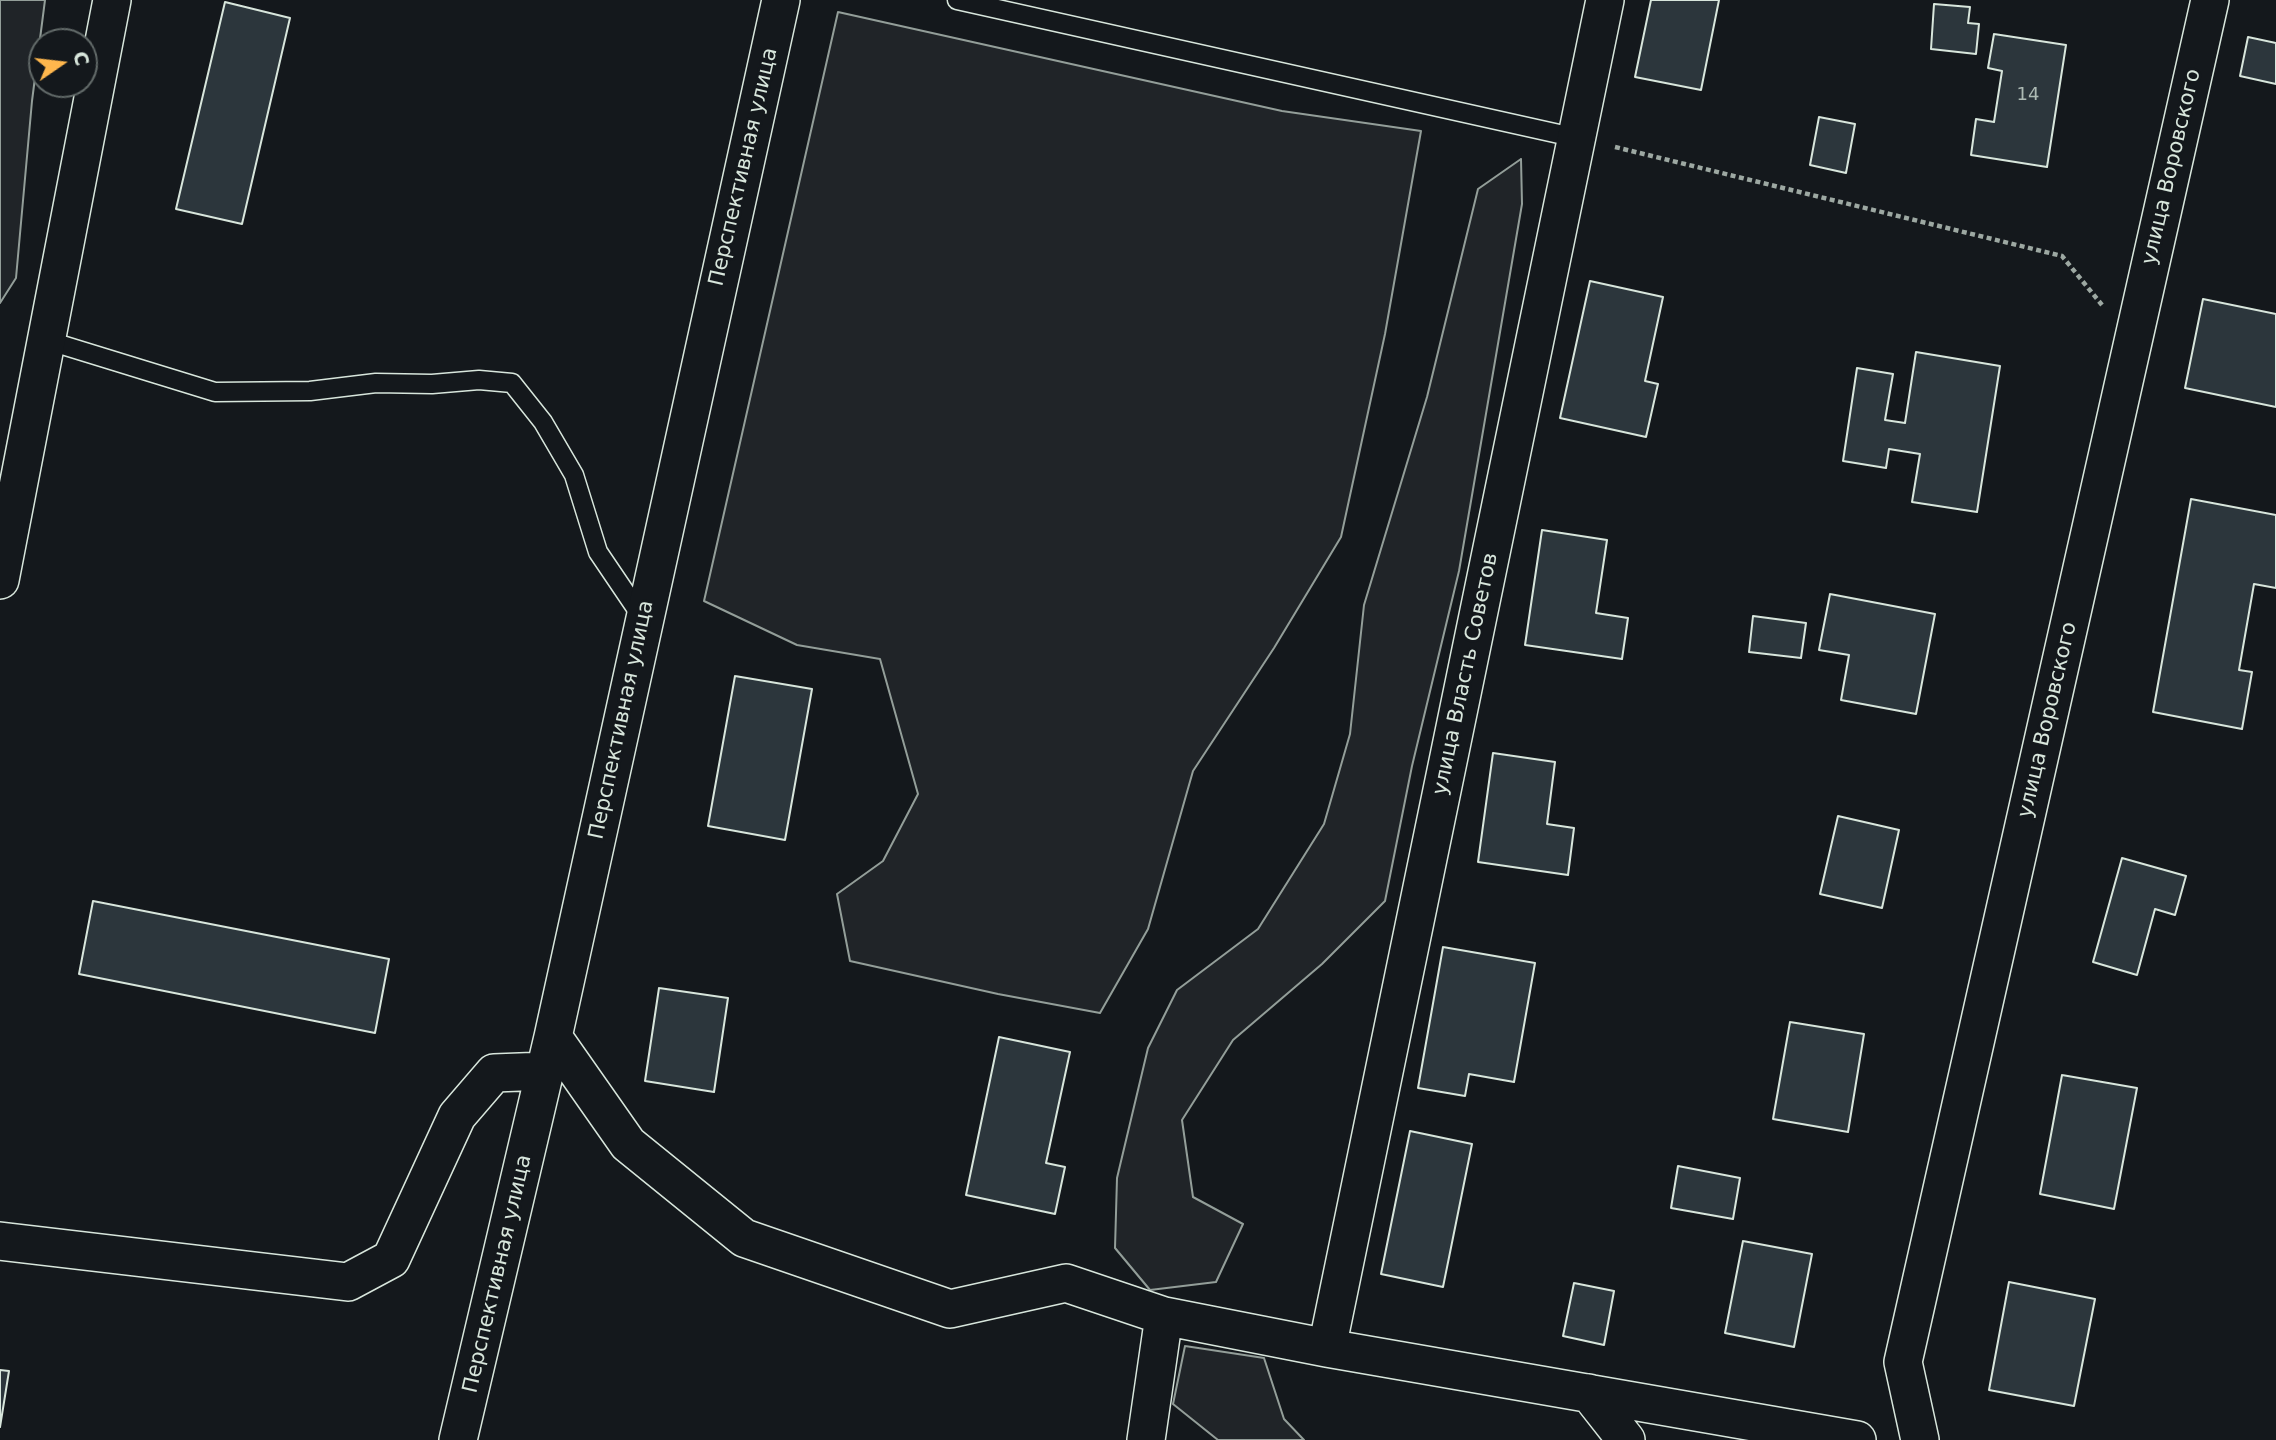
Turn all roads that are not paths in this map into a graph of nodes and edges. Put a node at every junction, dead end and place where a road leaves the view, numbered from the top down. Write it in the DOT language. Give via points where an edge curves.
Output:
graph roads {
  1 [pos="112,0"];
  2 [pos="781,0"];
  3 [pos="957,0"];
  4 [pos="1605,0"];
  5 [pos="2210,0"];
  6 [pos="1577,138"];
  7 [pos="46,340"];
  8 [pos="0,580"];
  9 [pos="643,620"];
  10 [pos="549,1054"];
  11 [pos="0,1241"];
  12 [pos="1164,1316"];
  13 [pos="1327,1348"];
  14 [pos="1589,1393"];
  15 [pos="458,1440"];
  16 [pos="1146,1440"];
  17 [pos="1626,1440"];
  18 [pos="1857,1440"];
  19 [pos="1920,1440"];
  1 -- 7 [label="street"];
  2 -- 9 [label="street, Перспективная улица"];
  3 -- 6 [label="lane"];
  4 -- 6 [label="street, улица Власть Советов"];
  5 -- 19 [label="street, улица Воровского" via="1903,1362"];
  6 -- 13 [label="street, улица Власть Советов"];
  7 -- 8 [label="street"];
  7 -- 9 [label="lane" via="215,392 310,391 376,383 512,383 543,422 574,475 598,552"];
  9 -- 10 [label="street, Перспективная улица"];
  10 -- 11 [label="street" via="494,1073 457,1116 391,1259 348,1282"];
  10 -- 12 [label="street" via="628,1144 744,1238 950,1309 1066,1283"];
  10 -- 15 [label="street, Перспективная улица"];
  12 -- 13 [label="street"];
  12 -- 16 [label="street"];
  13 -- 14 [label="street"];
  14 -- 17 [label="street"];
  14 -- 18 [label="street"];
}
